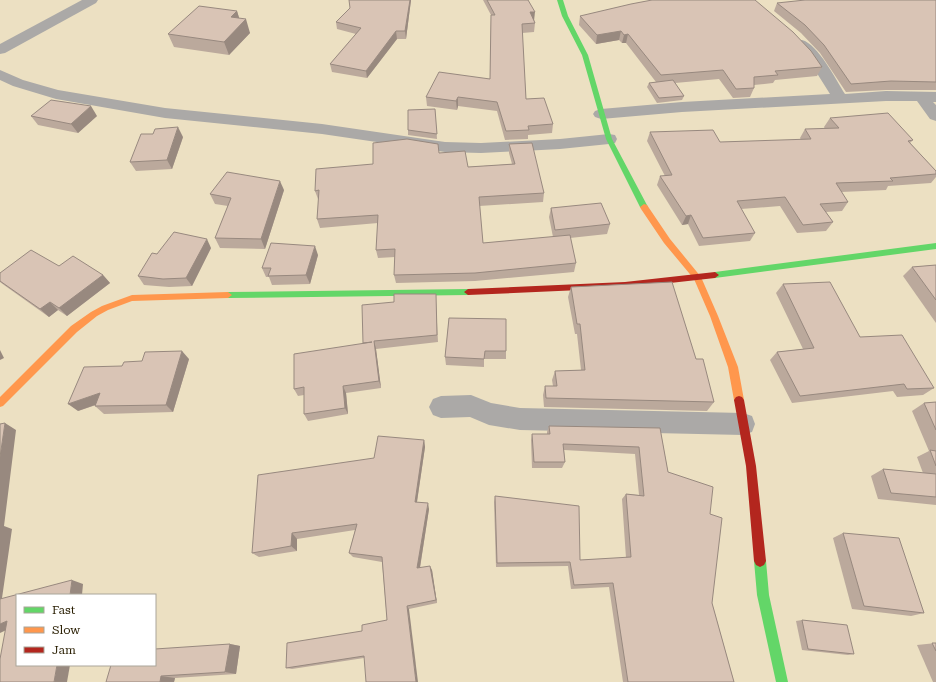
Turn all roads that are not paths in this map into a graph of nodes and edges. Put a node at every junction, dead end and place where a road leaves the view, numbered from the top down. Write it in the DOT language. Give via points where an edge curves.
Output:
graph roads {
  1 [pos="92,0"];
  2 [pos="560,0"];
  3 [pos="795,37"];
  4 [pos="0,50"];
  5 [pos="0,74"];
  6 [pos="928,97"];
  7 [pos="841,99"];
  8 [pos="601,114"];
  9 [pos="936,116"];
  10 [pos="609,139"];
  11 [pos="936,246"];
  12 [pos="697,277"];
  13 [pos="0,403"];
  14 [pos="441,407"];
  15 [pos="743,424"];
  16 [pos="782,682"];
  1 -- 4 [label="street"];
  2 -- 8 [label="street" via="565,16 585,55"];
  3 -- 7 [label="street" via="814,57"];
  5 -- 10 [label="street" via="18,83 56,94 165,113 322,129 445,147 481,148"];
  6 -- 7 [label="street"];
  6 -- 9 [label="street"];
  7 -- 8 [label="street"];
  8 -- 10 [label="street"];
  10 -- 12 [label="street" via="643,206 666,241"];
  11 -- 12 [label="street"];
  12 -- 13 [label="street" via="625,285 470,292 132,298 101,309 77,325"];
  12 -- 15 [label="street" via="733,367"];
  14 -- 15 [label="street" via="471,406 489,414 520,418"];
  15 -- 16 [label="street" via="751,466 763,595"];
}
